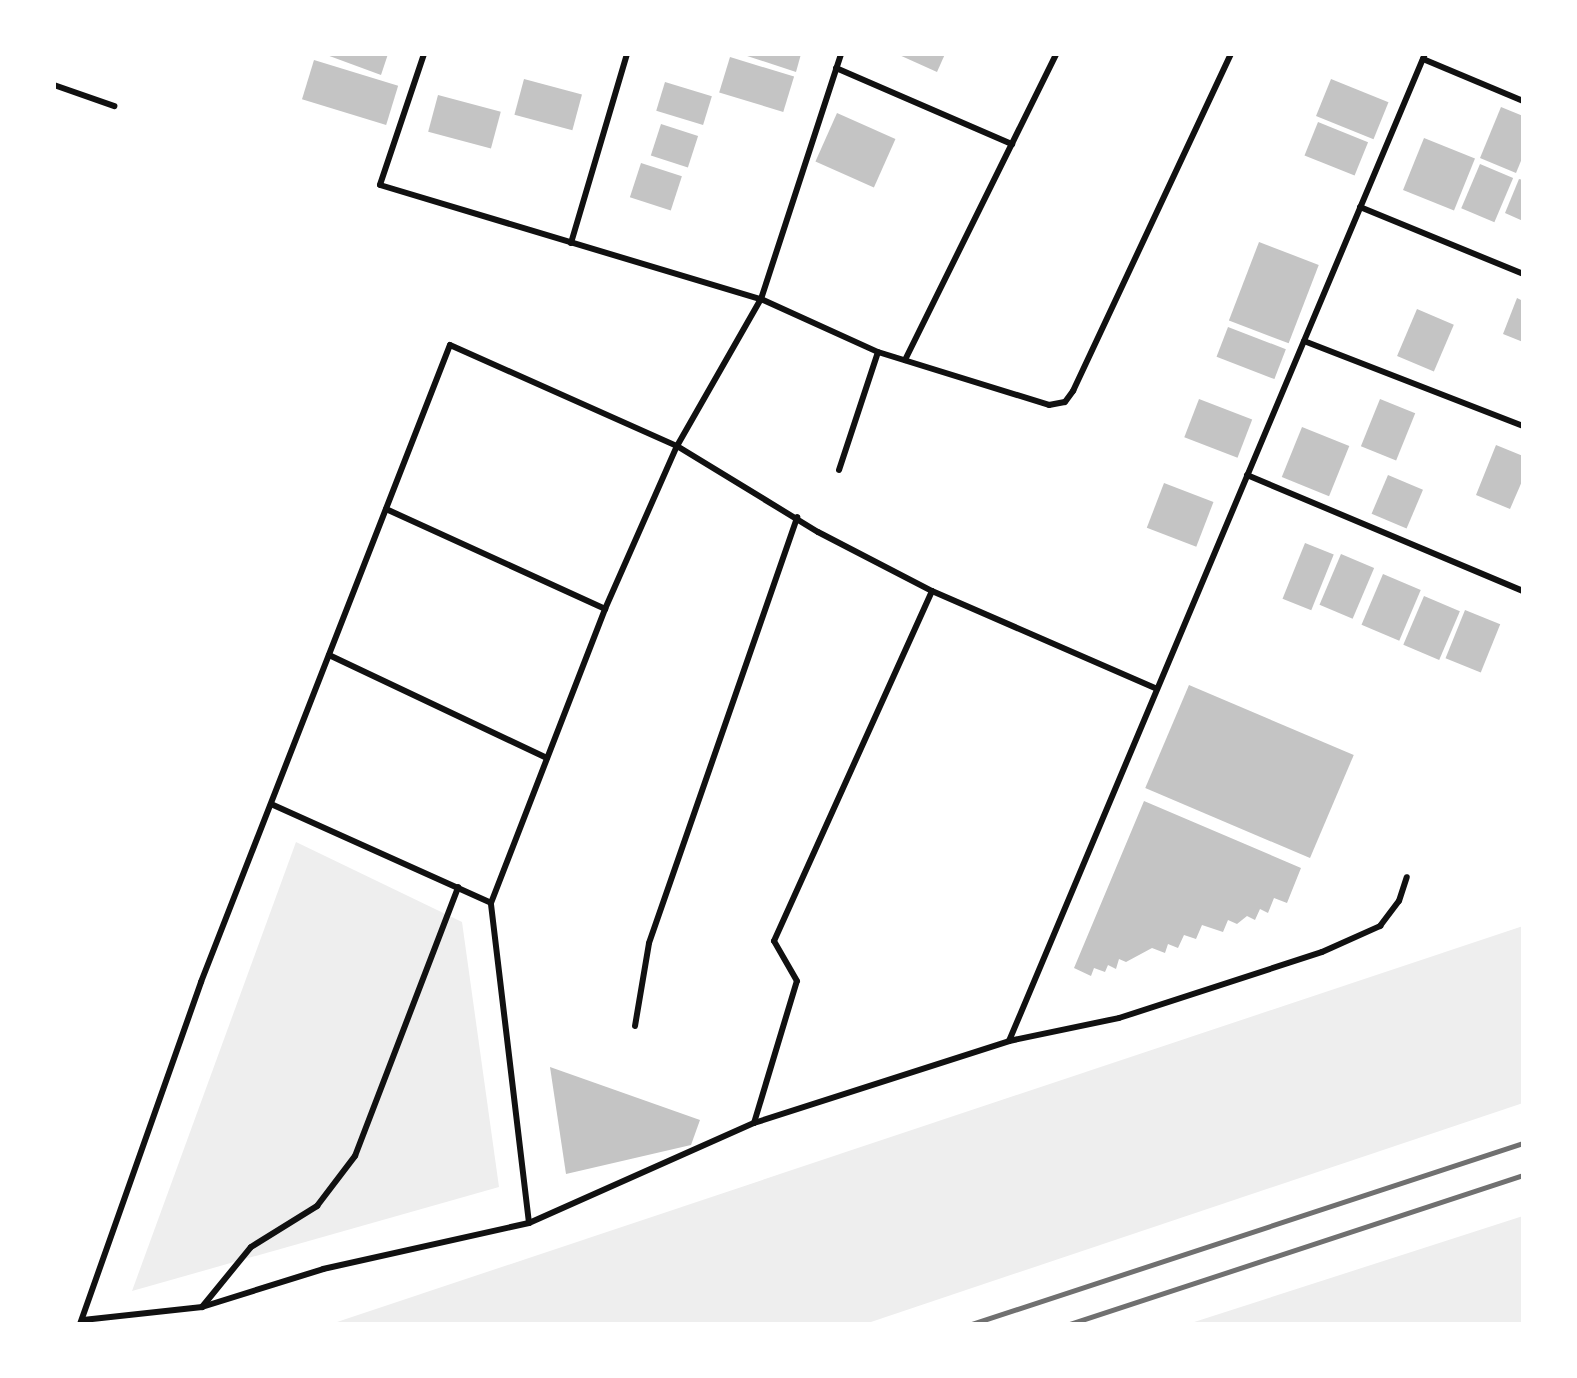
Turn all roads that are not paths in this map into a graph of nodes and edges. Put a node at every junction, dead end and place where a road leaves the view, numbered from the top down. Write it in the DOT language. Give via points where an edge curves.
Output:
graph roads {
  1 [pos="424,54"];
  2 [pos="627,54"];
  3 [pos="841,54"];
  4 [pos="1056,54"];
  5 [pos="1231,54"];
  6 [pos="1424,57"];
  7 [pos="836,68"];
  8 [pos="54,85"];
  9 [pos="1523,101"];
  10 [pos="114,106"];
  11 [pos="1012,144"];
  12 [pos="1360,207"];
  13 [pos="571,243"];
  14 [pos="1523,274"];
  15 [pos="761,299"];
  16 [pos="1304,341"];
  17 [pos="878,352"];
  18 [pos="905,360"];
  19 [pos="1523,426"];
  20 [pos="677,446"];
  21 [pos="839,470"];
  22 [pos="1247,475"];
  23 [pos="386,509"];
  24 [pos="797,517"];
  25 [pos="932,591"];
  26 [pos="1523,591"];
  27 [pos="606,609"];
  28 [pos="329,655"];
  29 [pos="1157,689"];
  30 [pos="547,758"];
  31 [pos="271,804"];
  32 [pos="1407,877"];
  33 [pos="458,887"];
  34 [pos="491,903"];
  35 [pos="636,1026"];
  36 [pos="1009,1041"];
  37 [pos="754,1123"];
  38 [pos="529,1223"];
  39 [pos="202,1307"];
  40 [pos="81,1322"];
  1 -- 13 [label="street" via="380,185"];
  2 -- 13 [label="street"];
  3 -- 7 [label="street"];
  4 -- 11 [label="street"];
  5 -- 18 [label="street" via="1065,402 1049,405"];
  6 -- 9 [label="street"];
  6 -- 12 [label="street"];
  7 -- 11 [label="street"];
  7 -- 15 [label="street"];
  8 -- 10 [label="street"];
  11 -- 18 [label="street"];
  12 -- 14 [label="street"];
  12 -- 16 [label="street"];
  13 -- 15 [label="street"];
  15 -- 17 [label="street"];
  15 -- 20 [label="street"];
  16 -- 19 [label="street"];
  16 -- 22 [label="street"];
  17 -- 18 [label="street"];
  17 -- 21 [label="street"];
  20 -- 23 [label="street" via="450,345"];
  20 -- 24 [label="street"];
  20 -- 27 [label="street"];
  22 -- 26 [label="street"];
  22 -- 29 [label="street"];
  23 -- 27 [label="street"];
  23 -- 28 [label="street"];
  24 -- 25 [label="street" via="818,532"];
  24 -- 35 [label="street" via="649,943"];
  25 -- 29 [label="street"];
  25 -- 37 [label="street" via="774,941 797,981"];
  27 -- 30 [label="street"];
  28 -- 30 [label="street"];
  28 -- 31 [label="street"];
  29 -- 36 [label="street"];
  30 -- 34 [label="street"];
  31 -- 33 [label="street"];
  31 -- 40 [label="street" via="201,982"];
  32 -- 36 [label="street" via="1399,901 1380,926 1322,952 1119,1018"];
  33 -- 34 [label="street"];
  33 -- 39 [label="street" via="355,1156 317,1206 250,1247"];
  34 -- 38 [label="street"];
  36 -- 37 [label="street"];
  37 -- 38 [label="street"];
  38 -- 39 [label="street" via="323,1269"];
  39 -- 40 [label="street"];
}
